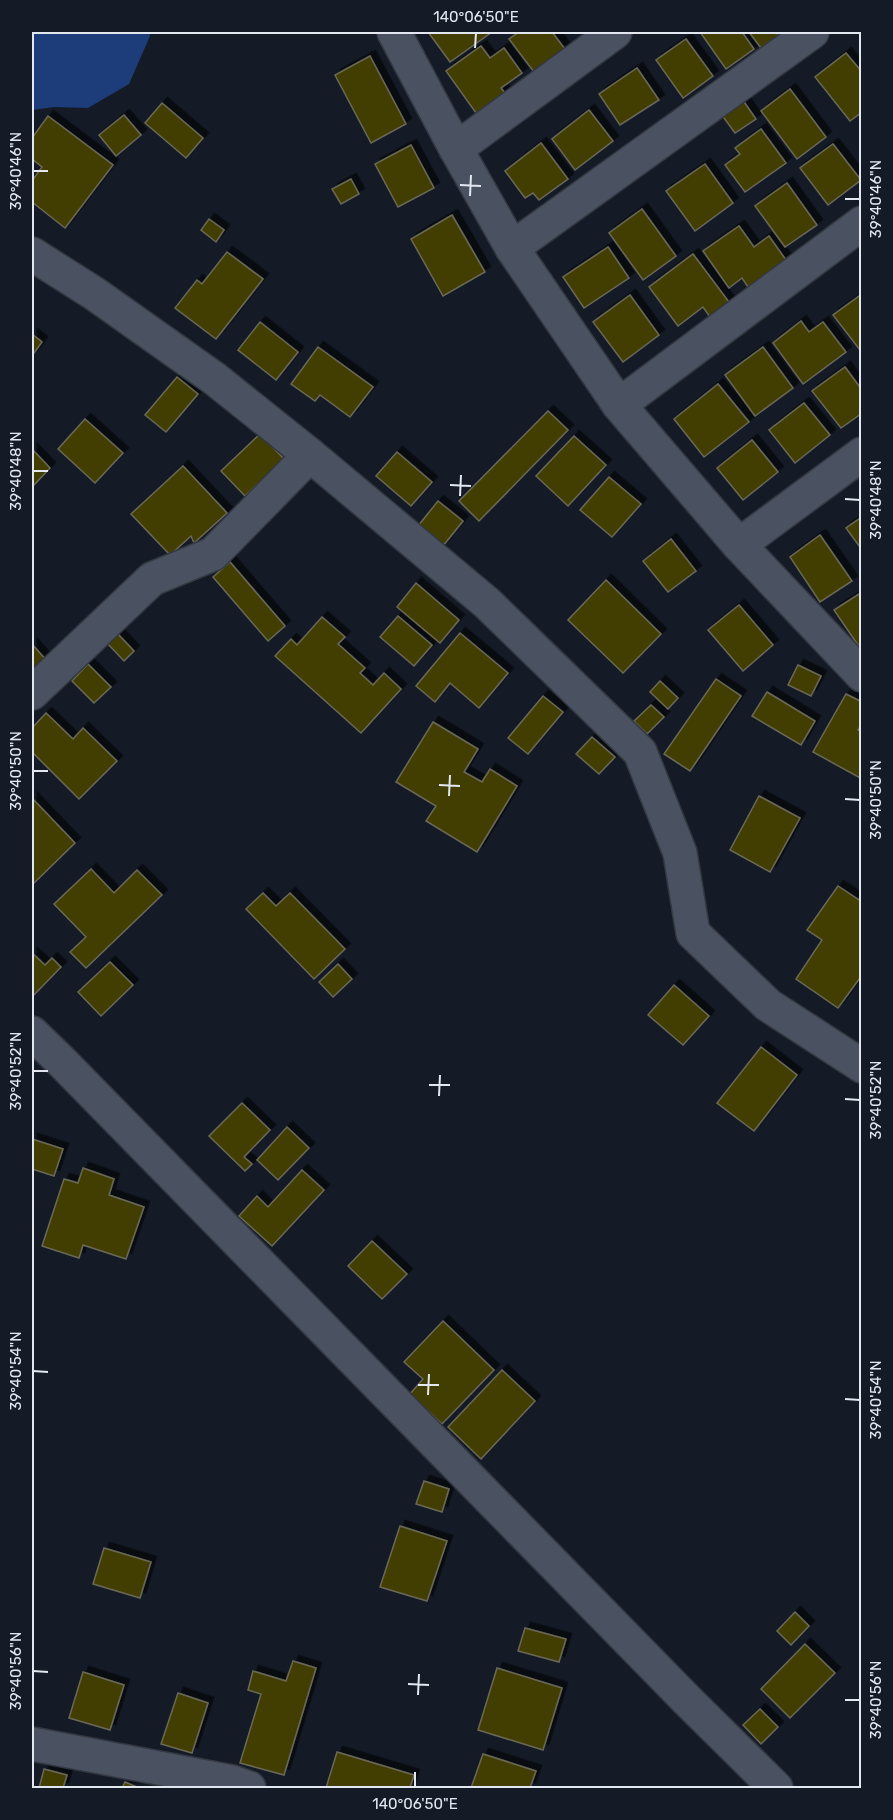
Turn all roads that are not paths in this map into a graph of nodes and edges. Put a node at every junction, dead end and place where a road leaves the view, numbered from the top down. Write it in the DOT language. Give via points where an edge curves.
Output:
graph roads {
  1 [pos="393,32"];
  2 [pos="615,32"];
  3 [pos="812,32"];
  4 [pos="456,149"];
  5 [pos="861,223"];
  6 [pos="512,248"];
  7 [pos="32,254"];
  8 [pos="620,405"];
  9 [pos="861,454"];
  10 [pos="310,456"];
  11 [pos="739,545"];
  12 [pos="861,675"];
  13 [pos="32,693"];
  14 [pos="32,1033"];
  15 [pos="861,1066"];
  16 [pos="32,1744"];
  17 [pos="249,1788"];
  18 [pos="776,1788"];
  1 -- 4 [label="street"];
  2 -- 4 [label="street"];
  3 -- 6 [label="street"];
  4 -- 6 [label="street"];
  5 -- 8 [label="street"];
  6 -- 8 [label="street"];
  7 -- 10 [label="street" via="216,379"];
  8 -- 11 [label="street"];
  9 -- 11 [label="street"];
  10 -- 13 [label="street" via="213,554 152,579"];
  10 -- 15 [label="street" via="487,603 640,752 680,853 693,933 768,1005"];
  11 -- 12 [label="street"];
  14 -- 18 [label="street"];
  16 -- 17 [label="street"];
}
